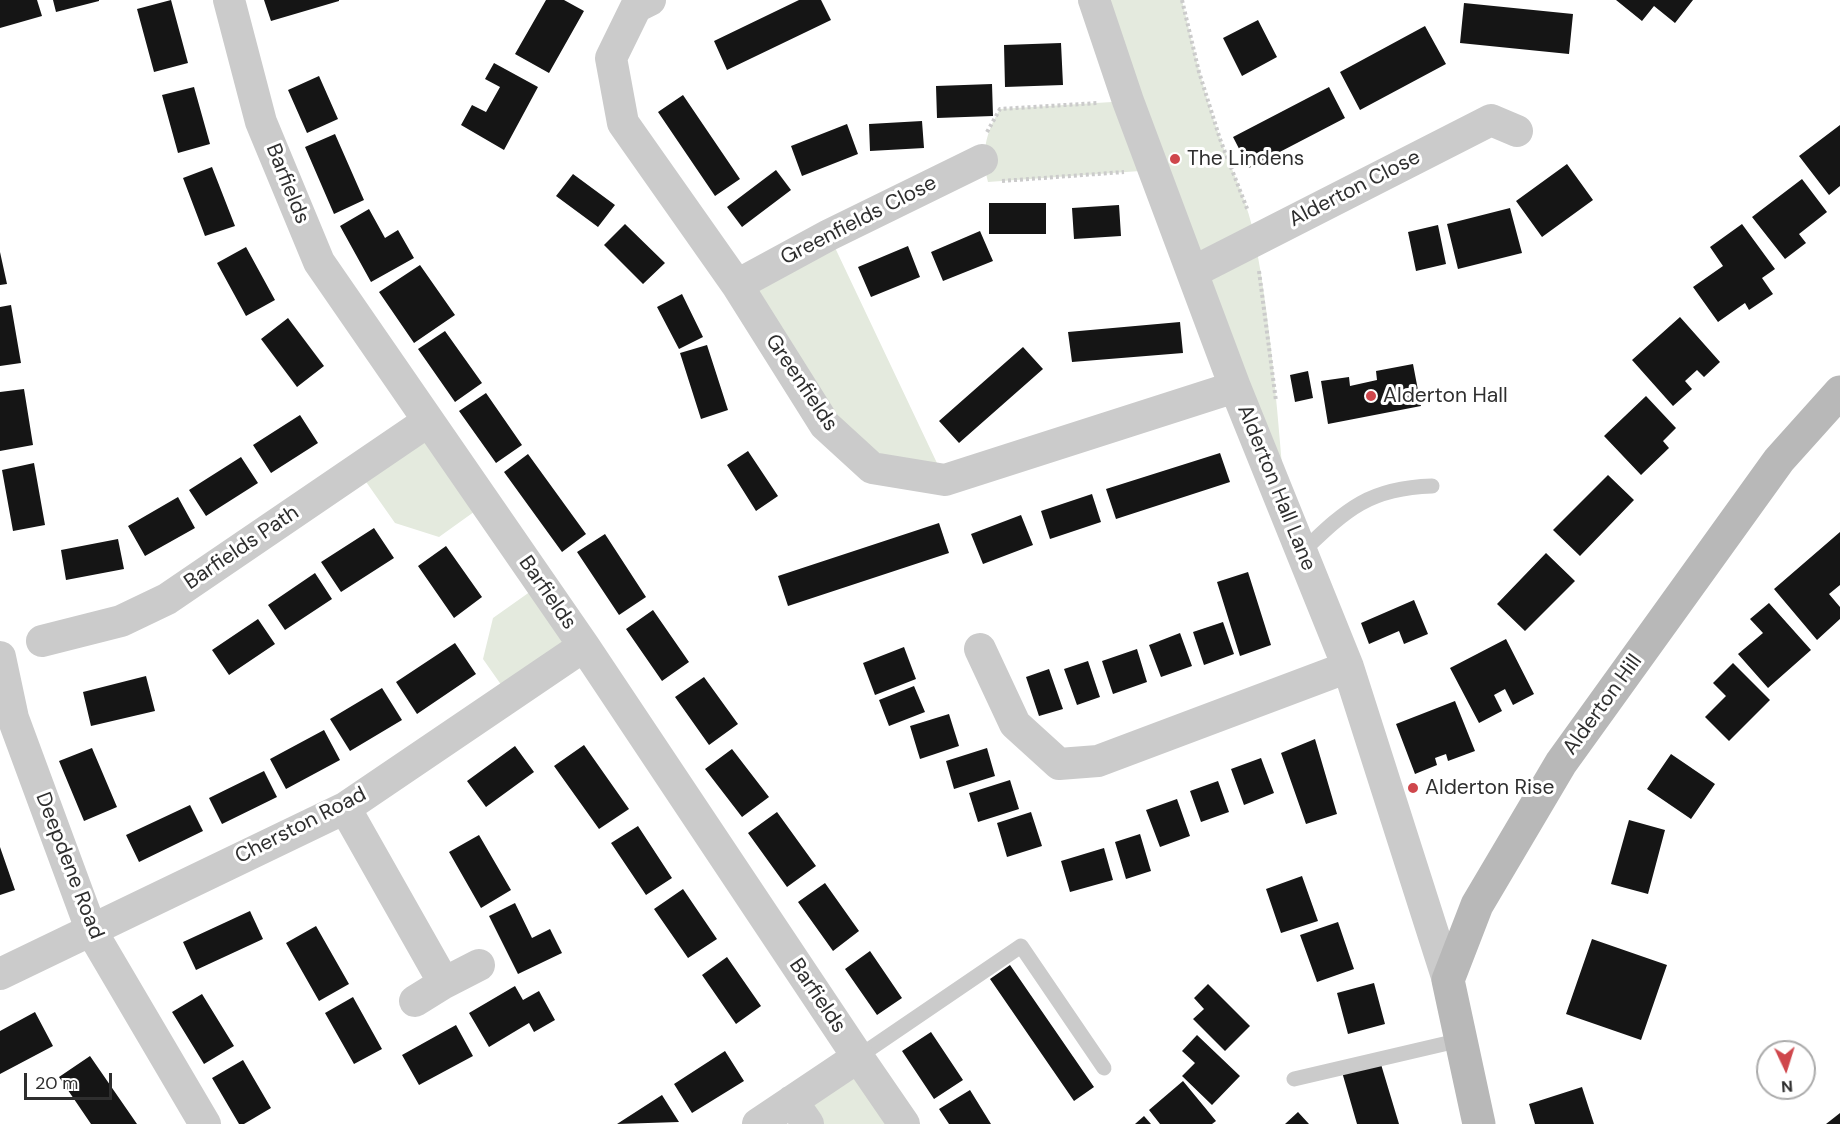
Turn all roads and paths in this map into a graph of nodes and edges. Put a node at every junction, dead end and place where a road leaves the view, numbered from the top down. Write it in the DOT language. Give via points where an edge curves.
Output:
graph roads {
  1 [pos="229,0"];
  2 [pos="650,0"];
  3 [pos="1094,0"];
  4 [pos="1128,101"];
  5 [pos="1517,131"];
  6 [pos="974,164"];
  7 [pos="1154,170"];
  8 [pos="1193,272"];
  9 [pos="737,285"];
  10 [pos="1235,387"];
  11 [pos="1840,392"];
  12 [pos="427,422"];
  13 [pos="1432,486"];
  14 [pos="1302,552"];
  15 [pos="42,641"];
  16 [pos="584,646"];
  17 [pos="980,650"];
  18 [pos="0,657"];
  19 [pos="1348,668"];
  20 [pos="345,808"];
  21 [pos="92,932"];
  22 [pos="478,965"];
  23 [pos="0,974"];
  24 [pos="1448,980"];
  25 [pos="444,983"];
  26 [pos="415,1001"];
  27 [pos="1461,1040"];
  28 [pos="858,1057"];
  29 [pos="1104,1068"];
  30 [pos="1294,1079"];
  31 [pos="800,1112"];
  32 [pos="205,1124"];
  33 [pos="758,1124"];
  34 [pos="904,1124"];
  35 [pos="1479,1124"];
  1 -- 12 [label="street, Barfields" via="256,64 261,122 319,262"];
  2 -- 9 [label="street, Greenfields" via="636,7 611,58 623,123"];
  3 -- 4 [label="street, Alderton Hall Lane"];
  4 -- 6 [label="path" via="1000,109"];
  4 -- 7 [label="street, Alderton Hall Lane"];
  5 -- 8 [label="street, Alderton Close" via="1491,120"];
  6 -- 7 [label="path" via="988,182"];
  6 -- 9 [label="street, Greenfields Close" via="829,234"];
  7 -- 8 [label="street, Alderton Hall Lane"];
  8 -- 10 [label="street, Alderton Hall Lane"];
  9 -- 10 [label="street, Greenfields" via="825,425 872,468 945,480"];
  10 -- 14 [label="street, Alderton Hall Lane"];
  11 -- 24 [label="street, Alderton Hill" via="1779,460 1562,763 1477,905"];
  12 -- 15 [label="street, Barfields Path" via="167,599 121,621"];
  12 -- 16 [label="street, Barfields"];
  13 -- 14 [label="lane" via="1405,487 1366,499"];
  14 -- 19 [label="street, Alderton Hall Lane"];
  16 -- 20 [label="street, Cherston Road"];
  16 -- 28 [label="street, Barfields"];
  17 -- 19 [label="street" via="1015,724 1059,764 1098,762"];
  18 -- 21 [label="street, Deepdene Road" via="13,718"];
  19 -- 24 [label="street, Alderton Hall Lane"];
  20 -- 21 [label="street, Cherston Road"];
  20 -- 25 [label="street"];
  21 -- 23 [label="street, Cherston Road"];
  21 -- 32 [label="street, Deepdene Road"];
  22 -- 25 [label="street"];
  24 -- 27 [label="street"];
  25 -- 26 [label="street"];
  27 -- 30 [label="lane"];
  27 -- 35 [label="street"];
  28 -- 29 [label="lane" via="1021,946"];
  28 -- 31 [label="street, Barfields"];
  28 -- 34 [label="street"];
  31 -- 33 [label="street, Barfields"];
}
